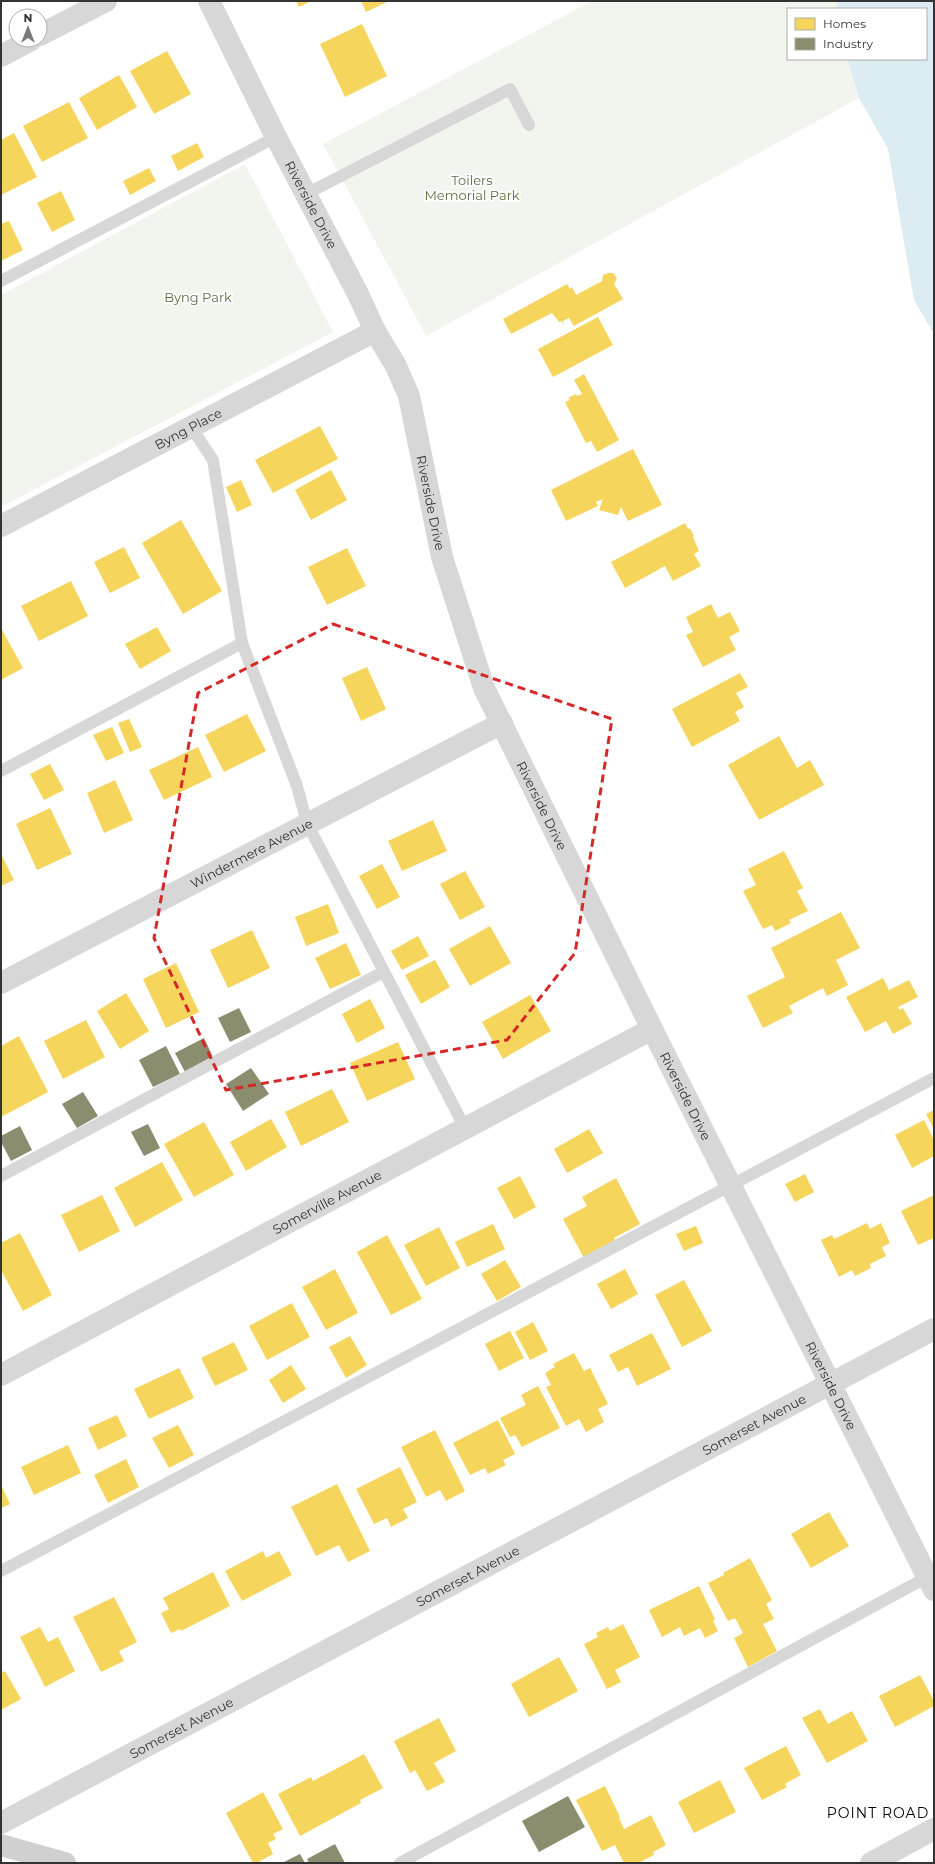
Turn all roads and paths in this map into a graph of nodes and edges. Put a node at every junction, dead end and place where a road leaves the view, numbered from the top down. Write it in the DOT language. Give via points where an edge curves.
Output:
graph roads {
  1 [pos="106,1"];
  2 [pos="209,1"];
  3 [pos="48,31"];
  4 [pos="16,48"];
  5 [pos="1,56"];
  6 [pos="528,125"];
  7 [pos="276,137"];
  8 [pos="306,194"];
  9 [pos="1,281"];
  10 [pos="375,331"];
  11 [pos="191,427"];
  12 [pos="1,526"];
  13 [pos="242,643"];
  14 [pos="502,724"];
  15 [pos="1,771"];
  16 [pos="307,823"];
  17 [pos="384,972"];
  18 [pos="1,983"];
  19 [pos="652,1029"];
  20 [pos="934,1078"];
  21 [pos="465,1128"];
  22 [pos="1,1176"];
  23 [pos="732,1186"];
  24 [pos="934,1329"];
  25 [pos="1,1375"];
  26 [pos="830,1384"];
  27 [pos="1,1571"];
  28 [pos="932,1580"];
  29 [pos="1,1823"];
  30 [pos="934,1829"];
  31 [pos="1,1845"];
  32 [pos="65,1863"];
  33 [pos="400,1863"];
  34 [pos="871,1863"];
  1 -- 3 [label="street"];
  2 -- 7 [label="street, Riverside Drive"];
  4 -- 5 [label="street"];
  6 -- 8 [label="lane" via="510,89"];
  7 -- 8 [label="street, Riverside Drive"];
  7 -- 9 [label="lane"];
  8 -- 10 [label="street, Riverside Drive"];
  10 -- 11 [label="street, Byng Place"];
  10 -- 14 [label="street, Riverside Drive" via="396,366 409,396 442,557 484,688"];
  11 -- 12 [label="street, Byng Place"];
  11 -- 13 [label="lane" via="213,460"];
  13 -- 15 [label="lane"];
  13 -- 16 [label="lane" via="297,786"];
  14 -- 16 [label="street, Windermere Avenue"];
  14 -- 19 [label="street, Riverside Drive"];
  16 -- 17 [label="lane"];
  16 -- 18 [label="street, Windermere Avenue"];
  17 -- 21 [label="lane"];
  17 -- 22 [label="lane"];
  19 -- 21 [label="street, Somerville Avenue"];
  19 -- 23 [label="street, Riverside Drive"];
  20 -- 23 [label="lane"];
  21 -- 25 [label="street, Somerville Avenue"];
  23 -- 26 [label="street, Riverside Drive"];
  23 -- 27 [label="lane"];
  24 -- 26 [label="street, Somerset Avenue"];
  26 -- 28 [label="street, Riverside Drive"];
  26 -- 29 [label="street, Somerset Avenue"];
  28 -- 33 [label="lane"];
  30 -- 34 [label="street"];
  31 -- 32 [label="street"];
}
